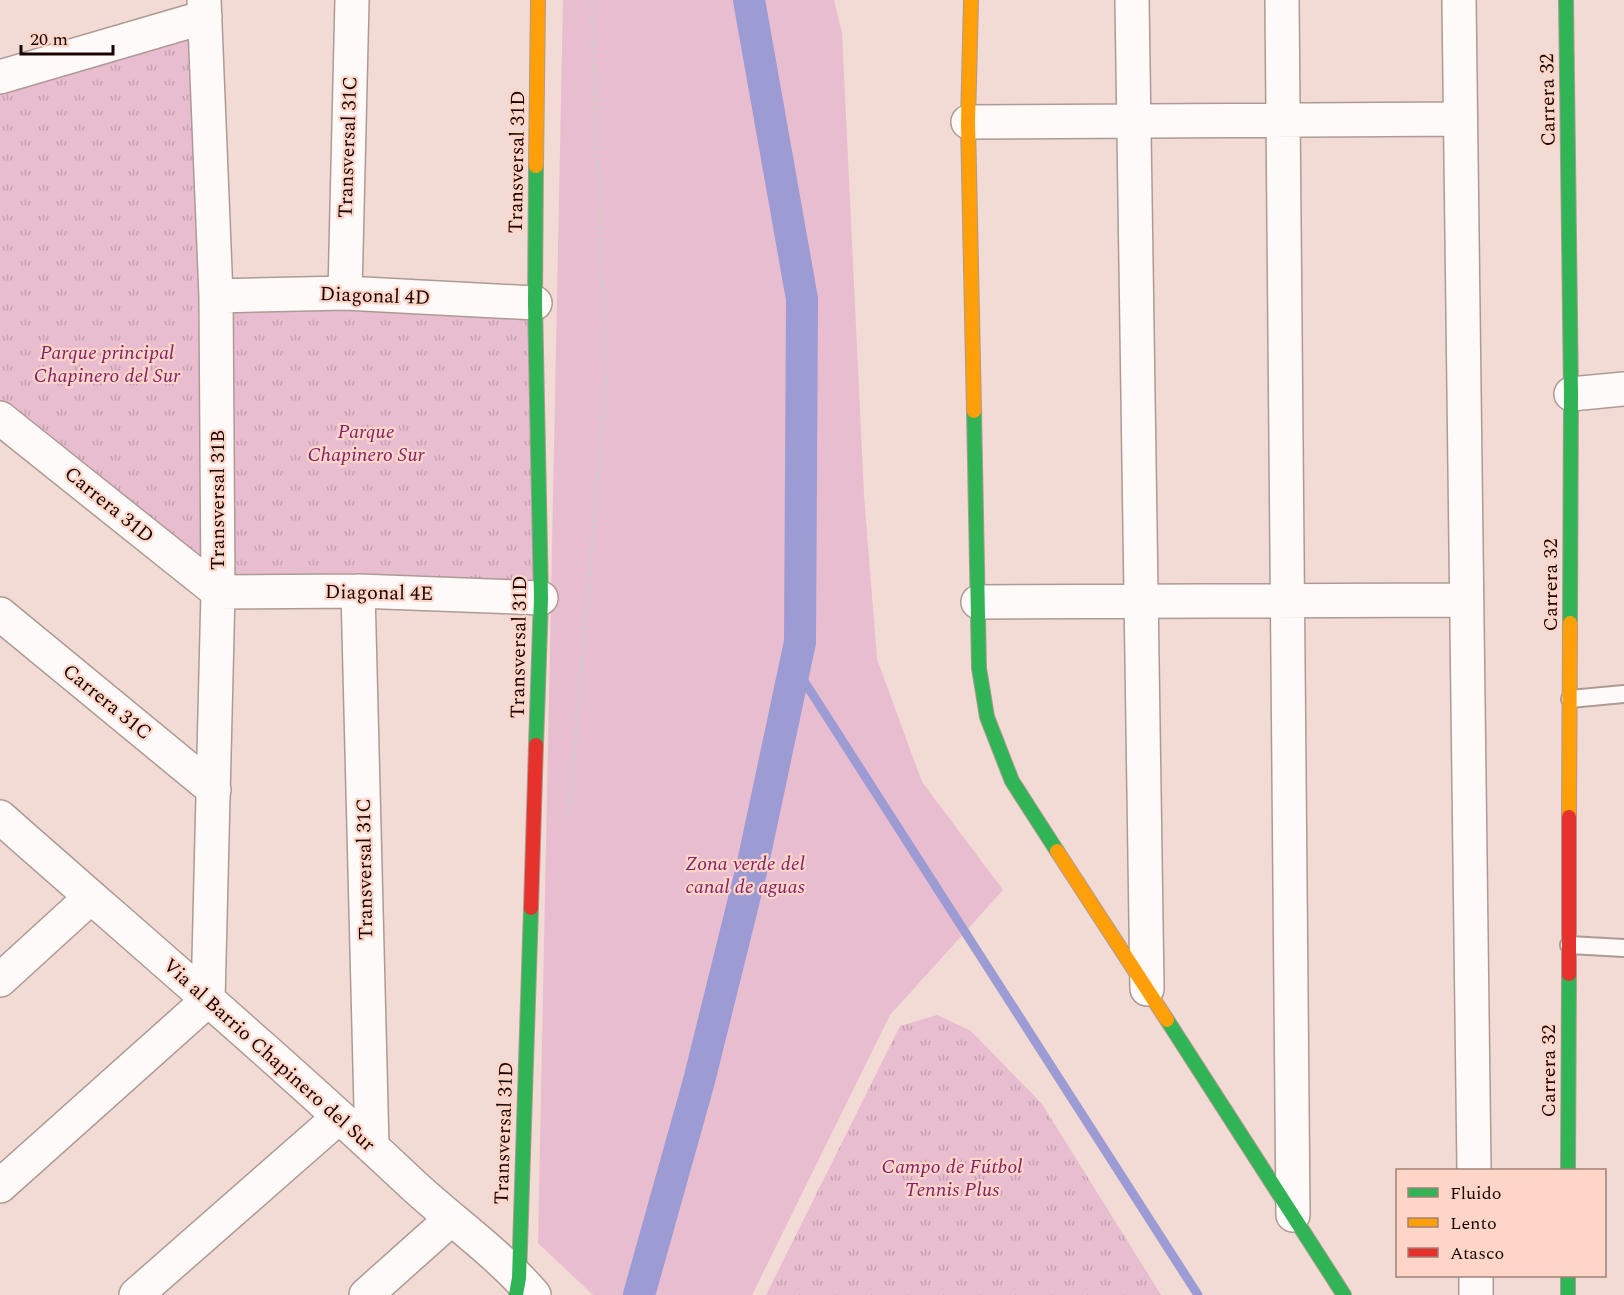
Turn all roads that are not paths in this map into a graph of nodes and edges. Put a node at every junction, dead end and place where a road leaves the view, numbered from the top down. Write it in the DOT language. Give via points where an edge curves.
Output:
graph roads {
  1 [pos="352,0"];
  2 [pos="538,0"];
  3 [pos="971,0"];
  4 [pos="1132,0"];
  5 [pos="1282,0"];
  6 [pos="1459,0"];
  7 [pos="1566,0"];
  8 [pos="205,9"];
  9 [pos="0,77"];
  10 [pos="1460,119"];
  11 [pos="1283,120"];
  12 [pos="1133,121"];
  13 [pos="968,122"];
  14 [pos="345,293"];
  15 [pos="216,296"];
  16 [pos="535,303"];
  17 [pos="1624,389"];
  18 [pos="1571,394"];
  19 [pos="0,418"];
  20 [pos="358,591"];
  21 [pos="218,592"];
  22 [pos="540,598"];
  23 [pos="1466,600"];
  24 [pos="1141,601"];
  25 [pos="1287,601"];
  26 [pos="978,602"];
  27 [pos="0,614"];
  28 [pos="1624,694"];
  29 [pos="1570,699"];
  30 [pos="214,790"];
  31 [pos="0,817"];
  32 [pos="91,897"];
  33 [pos="1569,945"];
  34 [pos="1624,948"];
  35 [pos="0,980"];
  36 [pos="1147,989"];
  37 [pos="208,1000"];
  38 [pos="339,1117"];
  39 [pos="372,1147"];
  40 [pos="1474,1169"];
  41 [pos="1568,1169"];
  42 [pos="0,1186"];
  43 [pos="1293,1215"];
  44 [pos="450,1220"];
  45 [pos="1476,1277"];
  46 [pos="1568,1277"];
  47 [pos="523,1289"];
  48 [pos="136,1295"];
  49 [pos="366,1295"];
  50 [pos="1344,1295"];
  51 [pos="1476,1295"];
  52 [pos="1568,1295"];
  1 -- 14 [label="street, Transversal 31C"];
  2 -- 16 [label="street, Transversal 31D"];
  3 -- 13 [label="street"];
  4 -- 12 [label="street"];
  5 -- 11 [label="street"];
  6 -- 10 [label="street"];
  7 -- 18 [label="street, Carrera 32"];
  8 -- 9 [label="street"];
  8 -- 15 [label="street, Transversal 31B"];
  10 -- 11 [label="street"];
  10 -- 23 [label="street"];
  11 -- 12 [label="street"];
  11 -- 25 [label="street"];
  12 -- 13 [label="street"];
  12 -- 24 [label="street"];
  13 -- 26 [label="street"];
  14 -- 15 [label="street, Diagonal 4D"];
  14 -- 16 [label="street, Diagonal 4D"];
  15 -- 21 [label="street, Transversal 31B"];
  16 -- 22 [label="street, Transversal 31D"];
  17 -- 18 [label="street"];
  18 -- 29 [label="street, Carrera 32"];
  19 -- 21 [label="street, Carrera 31D"];
  20 -- 21 [label="street, Diagonal 4E"];
  20 -- 22 [label="street, Diagonal 4E"];
  20 -- 39 [label="street, Transversal 31C"];
  21 -- 30 [label="street, Transversal 31B"];
  22 -- 47 [label="street, Transversal 31D"];
  23 -- 25 [label="street"];
  23 -- 40 [label="street"];
  24 -- 25 [label="street"];
  24 -- 26 [label="street"];
  24 -- 36 [label="street"];
  25 -- 43 [label="street"];
  26 -- 36 [label="street" via="979,668 987,717 1012,781"];
  27 -- 30 [label="street, Carrera 31C"];
  28 -- 29 [label="lane"];
  29 -- 33 [label="street, Carrera 32"];
  30 -- 37 [label="street, Transversal 31B"];
  31 -- 32 [label="street, Via al Barrio Chapinero del Sur"];
  32 -- 35 [label="street"];
  32 -- 37 [label="street, Via al Barrio Chapinero del Sur"];
  33 -- 34 [label="lane"];
  33 -- 41 [label="street, Carrera 32"];
  36 -- 43 [label="street"];
  37 -- 38 [label="street, Via al Barrio Chapinero del Sur"];
  37 -- 42 [label="street"];
  38 -- 39 [label="street, Via al Barrio Chapinero del Sur"];
  38 -- 48 [label="street"];
  39 -- 44 [label="street, Via al Barrio Chapinero del Sur"];
  43 -- 50 [label="street"];
  44 -- 47 [label="street, Via al Barrio Chapinero del Sur"];
  44 -- 49 [label="street"];
  45 -- 51 [label="street"];
  46 -- 52 [label="street"];
}
